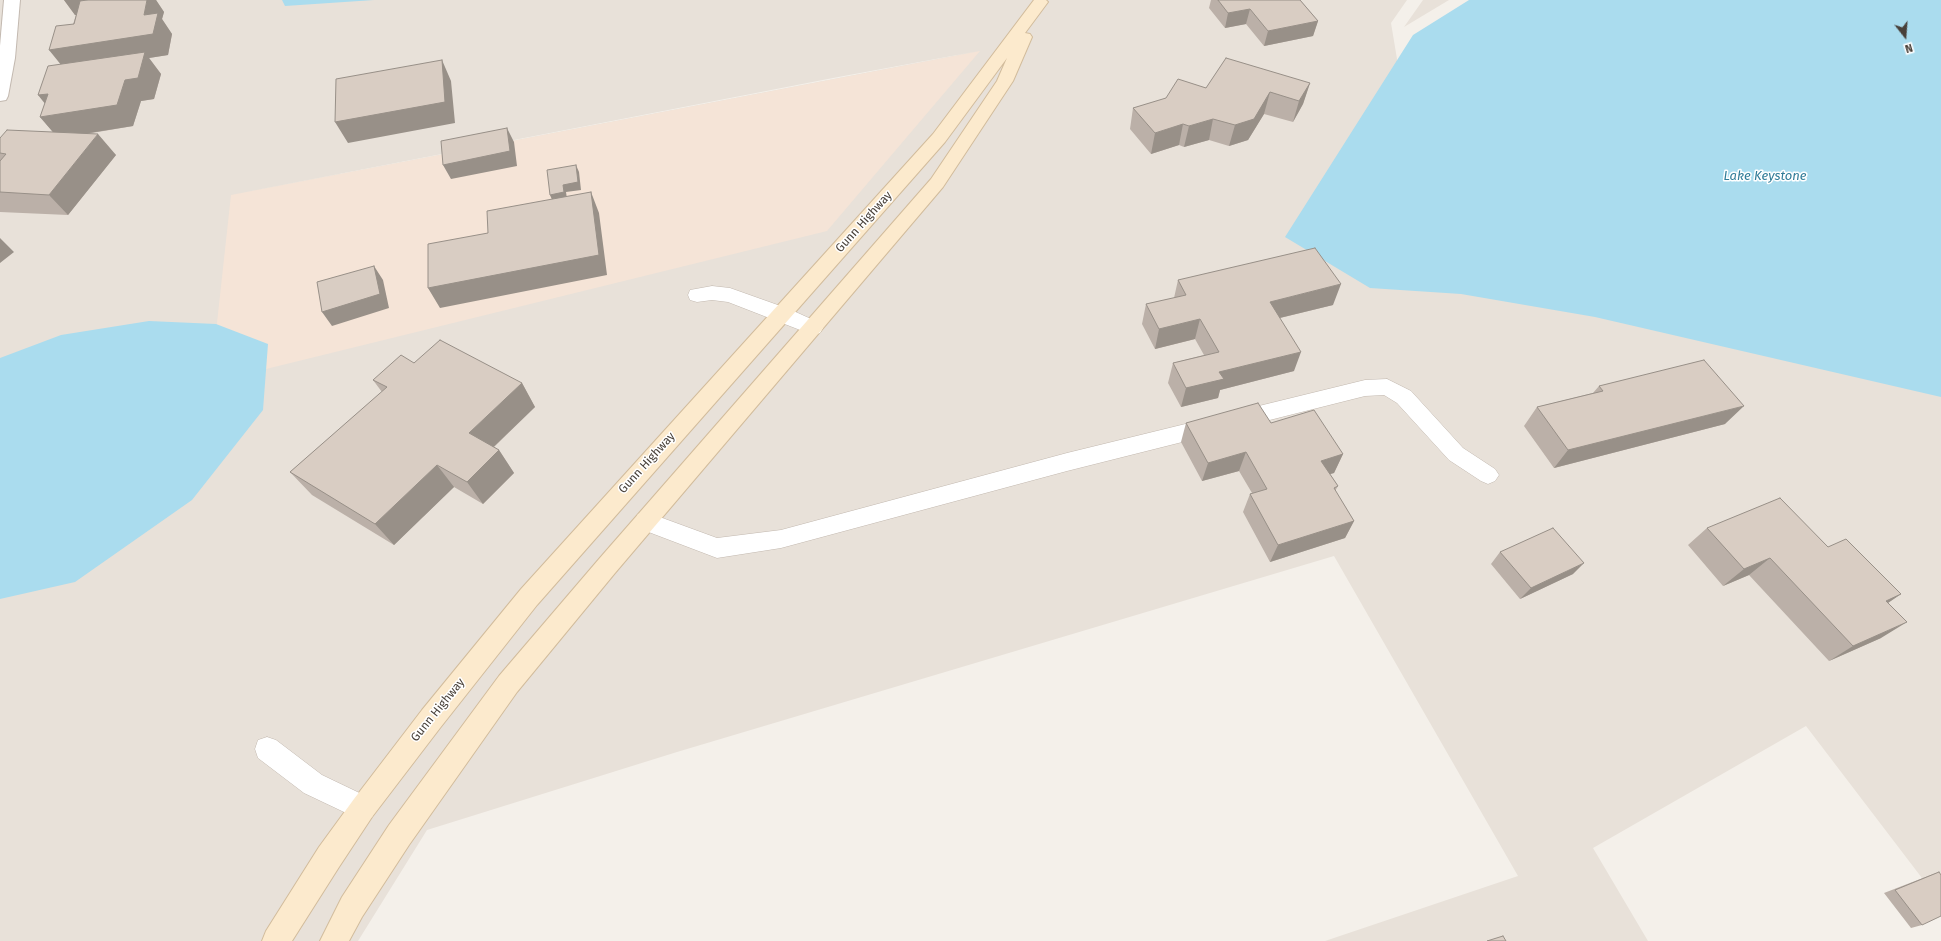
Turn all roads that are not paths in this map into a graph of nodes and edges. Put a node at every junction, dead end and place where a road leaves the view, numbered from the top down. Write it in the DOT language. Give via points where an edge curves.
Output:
graph roads {
  1 [pos="12,0"];
  2 [pos="1040,1"];
  3 [pos="0,96"];
  4 [pos="697,296"];
  5 [pos="782,314"];
  6 [pos="813,328"];
  7 [pos="1488,475"];
  8 [pos="646,520"];
  9 [pos="267,749"];
  10 [pos="363,808"];
  11 [pos="276,941"];
  12 [pos="334,941"];
  1 -- 3 [label="street" via="8,58"];
  2 -- 5 [label="main road, Gunn Highway" via="939,138"];
  2 -- 6 [label="main road, Gunn Highway" via="1006,81 962,147 927,195"];
  4 -- 5 [label="lane" via="712,293 730,295"];
  5 -- 6 [label="lane"];
  5 -- 10 [label="main road, Gunn Highway" via="529,597"];
  6 -- 8 [label="main road, Gunn Highway"];
  7 -- 8 [label="lane" via="1456,454 1404,397 1387,387 1365,388 1067,462 781,539 717,548"];
  8 -- 12 [label="main road, Gunn Highway" via="508,684 398,835 352,907"];
  9 -- 10 [label="lane" via="313,784"];
  10 -- 11 [label="main road, Gunn Highway"];
}
